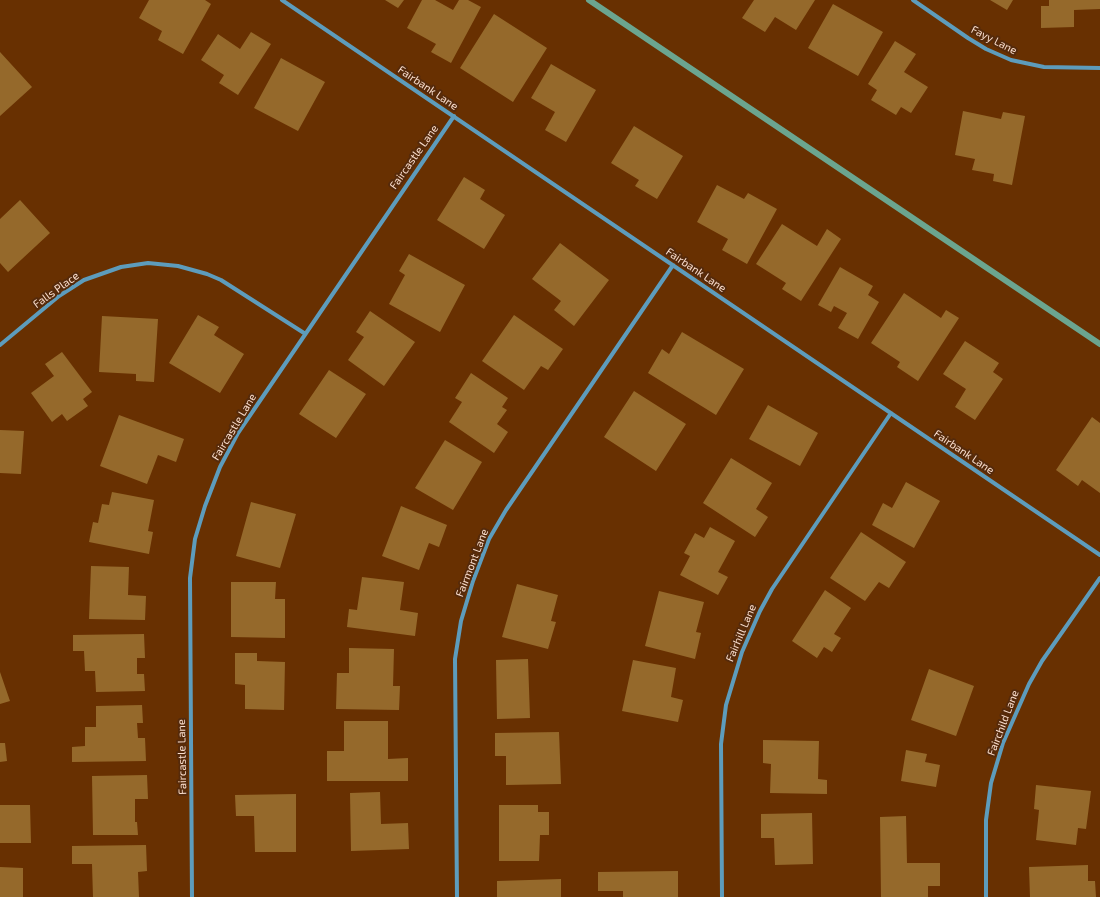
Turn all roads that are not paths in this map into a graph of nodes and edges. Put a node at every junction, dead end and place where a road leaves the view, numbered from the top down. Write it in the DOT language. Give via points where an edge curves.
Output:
graph roads {
  1 [pos="282,0"];
  2 [pos="913,0"];
  3 [pos="1100,68"];
  4 [pos="454,116"];
  5 [pos="673,265"];
  6 [pos="304,333"];
  7 [pos="0,345"];
  8 [pos="891,413"];
  9 [pos="1100,554"];
  10 [pos="1100,578"];
  11 [pos="192,897"];
  12 [pos="457,897"];
  13 [pos="722,897"];
  14 [pos="986,897"];
  1 -- 4 [label="street, Fairbank Lane"];
  2 -- 3 [label="street, Fayy Lane" via="980,45 1011,60 1044,67"];
  4 -- 5 [label="street, Fairbank Lane"];
  4 -- 6 [label="street, Faircastle Lane"];
  5 -- 8 [label="street, Fairbank Lane"];
  5 -- 12 [label="street, Fairmont Lane" via="506,510 489,539 473,580 461,621 455,659"];
  6 -- 7 [label="street, Falls Place" via="208,274 178,266 148,263 121,266 84,280 59,296"];
  6 -- 11 [label="street, Faircastle Lane" via="228,450 212,486 195,539 189,598"];
  8 -- 9 [label="street, Fairbank Lane"];
  8 -- 13 [label="street, Fairhill Lane" via="772,589 756,617 739,659 726,705 721,744"];
  10 -- 14 [label="street, Fairchild Lane" via="1032,678 1003,743 991,783 986,820"];
}
